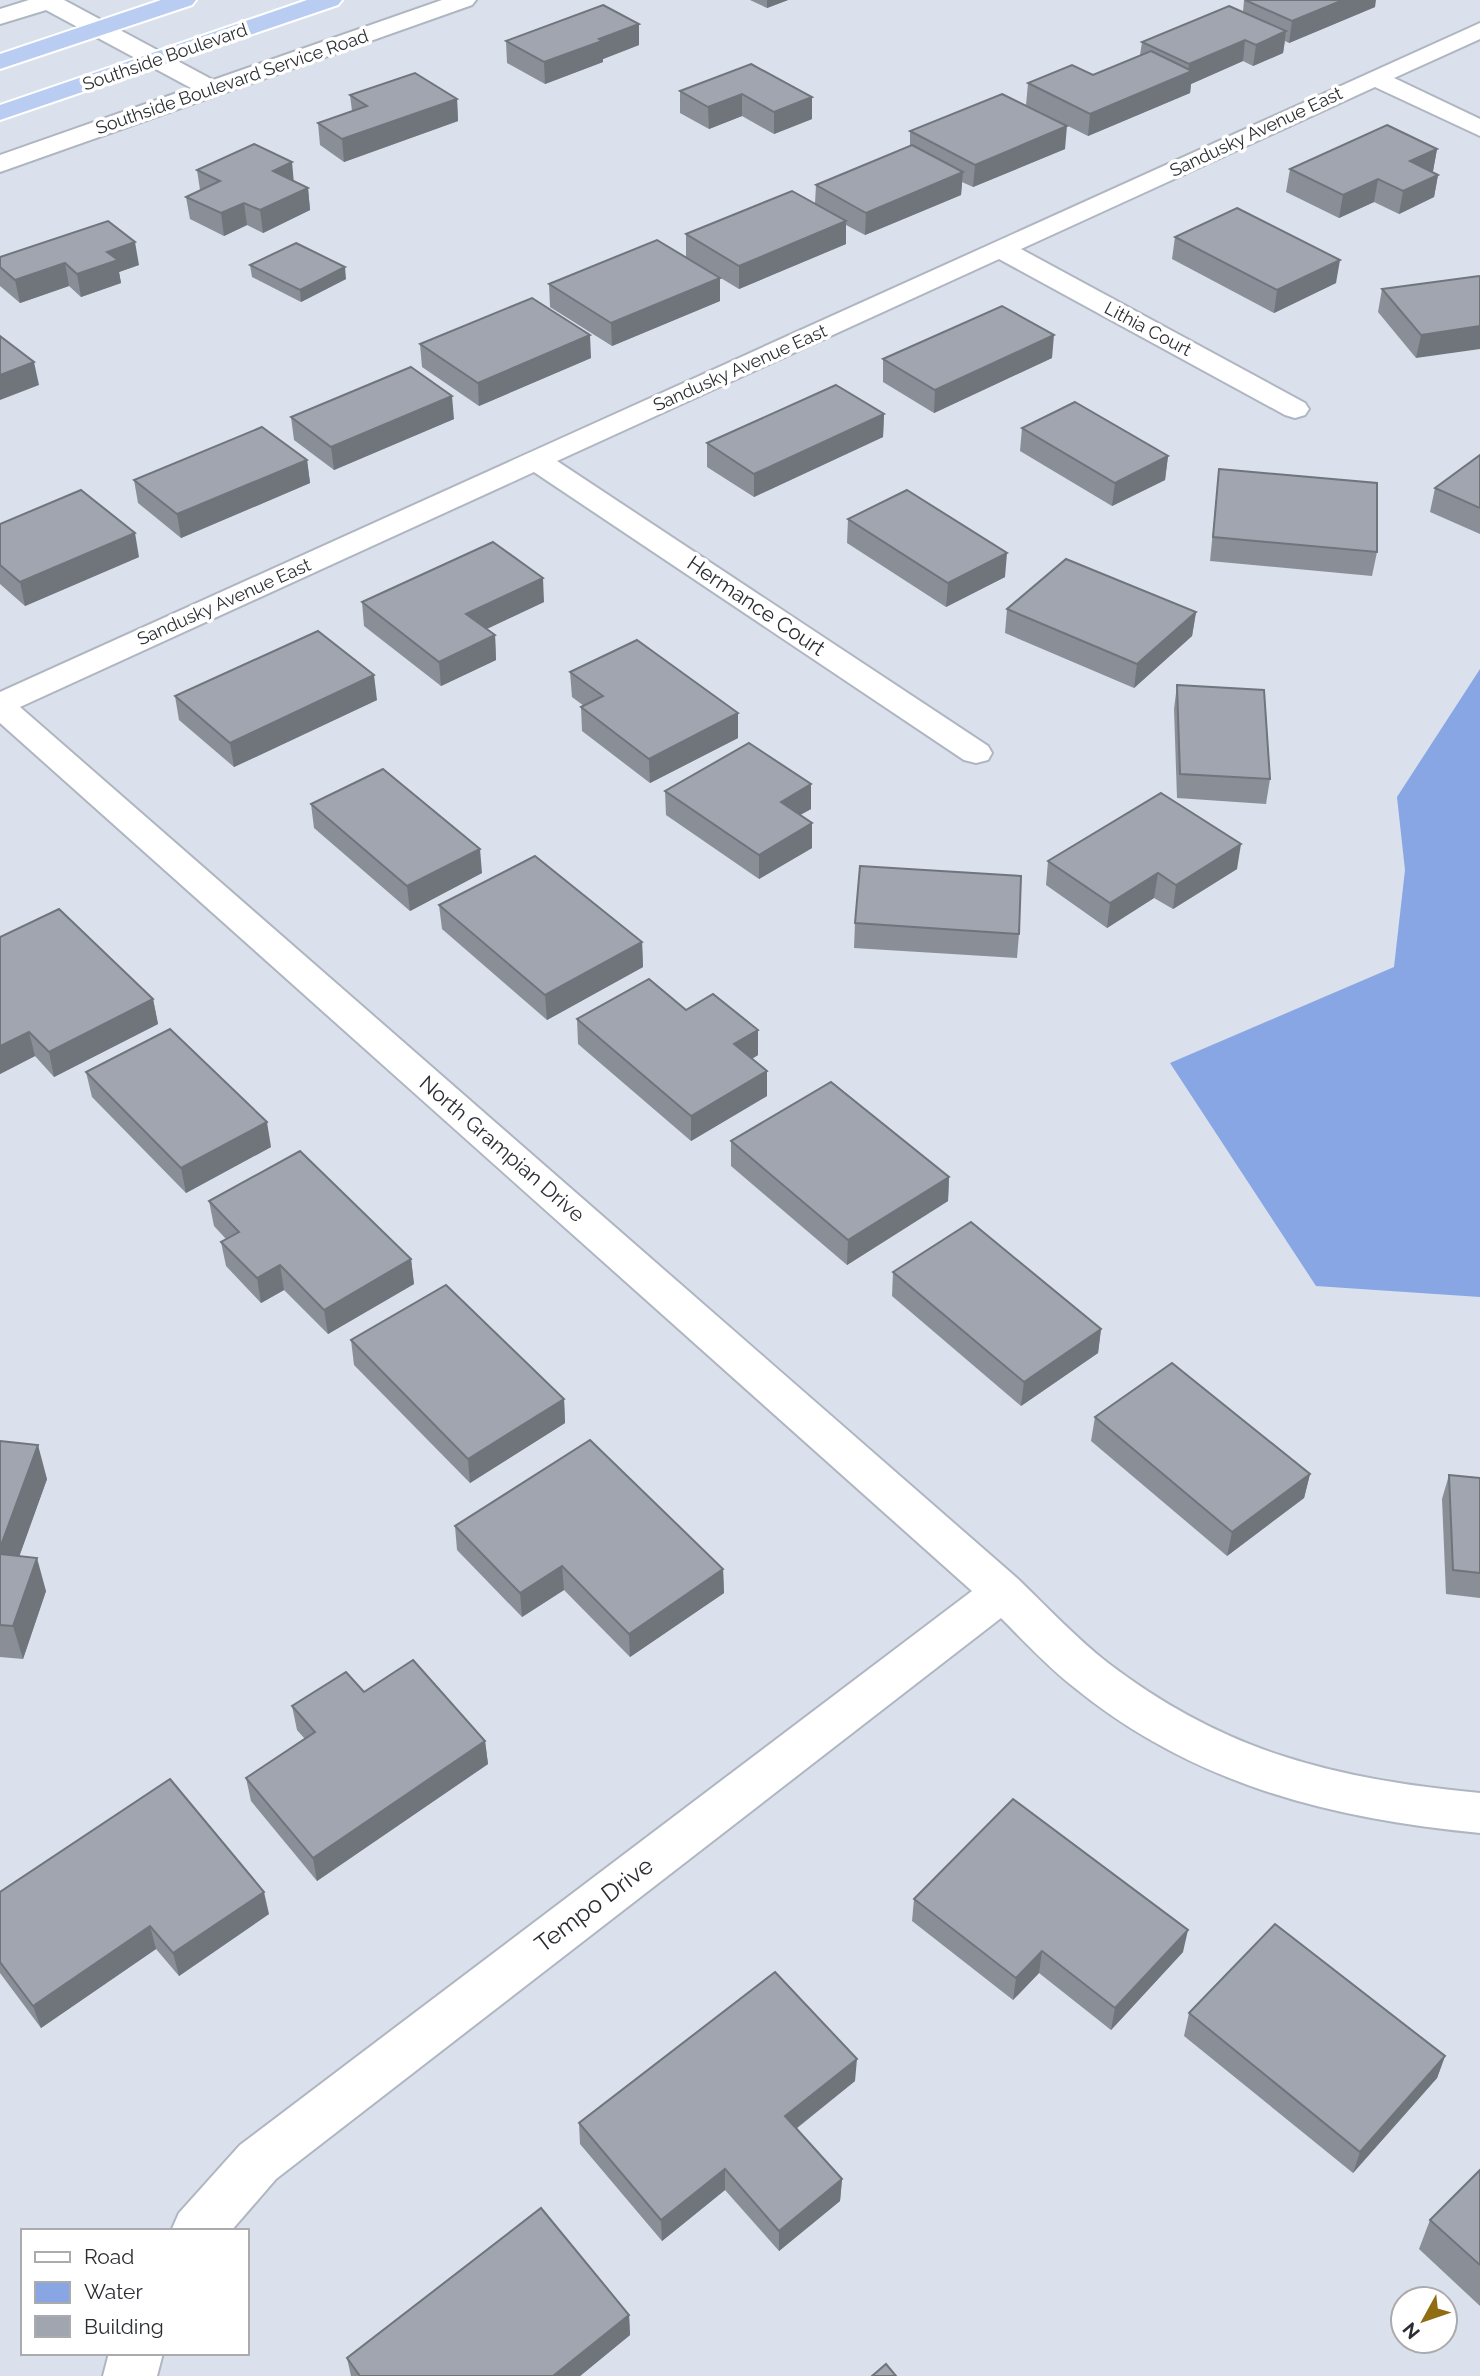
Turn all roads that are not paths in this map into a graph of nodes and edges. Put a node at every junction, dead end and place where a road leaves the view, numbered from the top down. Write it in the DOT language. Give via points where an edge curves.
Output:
graph roads {
  1 [pos="49,0"];
  2 [pos="184,0"];
  3 [pos="330,0"];
  4 [pos="464,0"];
  5 [pos="0,17"];
  6 [pos="98,29"];
  7 [pos="1480,30"];
  8 [pos="156,60"];
  9 [pos="0,62"];
  10 [pos="1375,78"];
  11 [pos="211,89"];
  12 [pos="0,113"];
  13 [pos="1480,129"];
  14 [pos="0,164"];
  15 [pos="1001,250"];
  16 [pos="1296,409"];
  17 [pos="536,460"];
  18 [pos="0,705"];
  19 [pos="976,753"];
  20 [pos="1003,1592"];
  21 [pos="1480,1813"];
  22 [pos="199,2229"];
  23 [pos="135,2355"];
  24 [pos="130,2376"];
  1 -- 5 [label="street"];
  1 -- 6 [label="street"];
  2 -- 6 [label="highway"];
  3 -- 8 [label="highway, Southside Boulevard"];
  4 -- 11 [label="street, Southside Boulevard Service Road"];
  6 -- 8 [label="street"];
  6 -- 9 [label="highway"];
  7 -- 10 [label="street, Sandusky Avenue East"];
  8 -- 11 [label="street"];
  8 -- 12 [label="highway, Southside Boulevard"];
  10 -- 13 [label="street"];
  10 -- 15 [label="street, Sandusky Avenue East"];
  11 -- 14 [label="street, Southside Boulevard Service Road"];
  15 -- 16 [label="street, Lithia Court"];
  15 -- 17 [label="street, Sandusky Avenue East"];
  17 -- 18 [label="street, Sandusky Avenue East"];
  17 -- 19 [label="street, Hermance Court"];
  18 -- 20 [label="street, North Grampian Drive"];
  20 -- 21 [label="street, North Grampian Drive" via="1091,1675 1150,1718 1231,1761 1317,1790 1408,1808"];
  20 -- 22 [label="street, Tempo Drive" via="258,2162"];
  23 -- 24 [label="street"];
}
